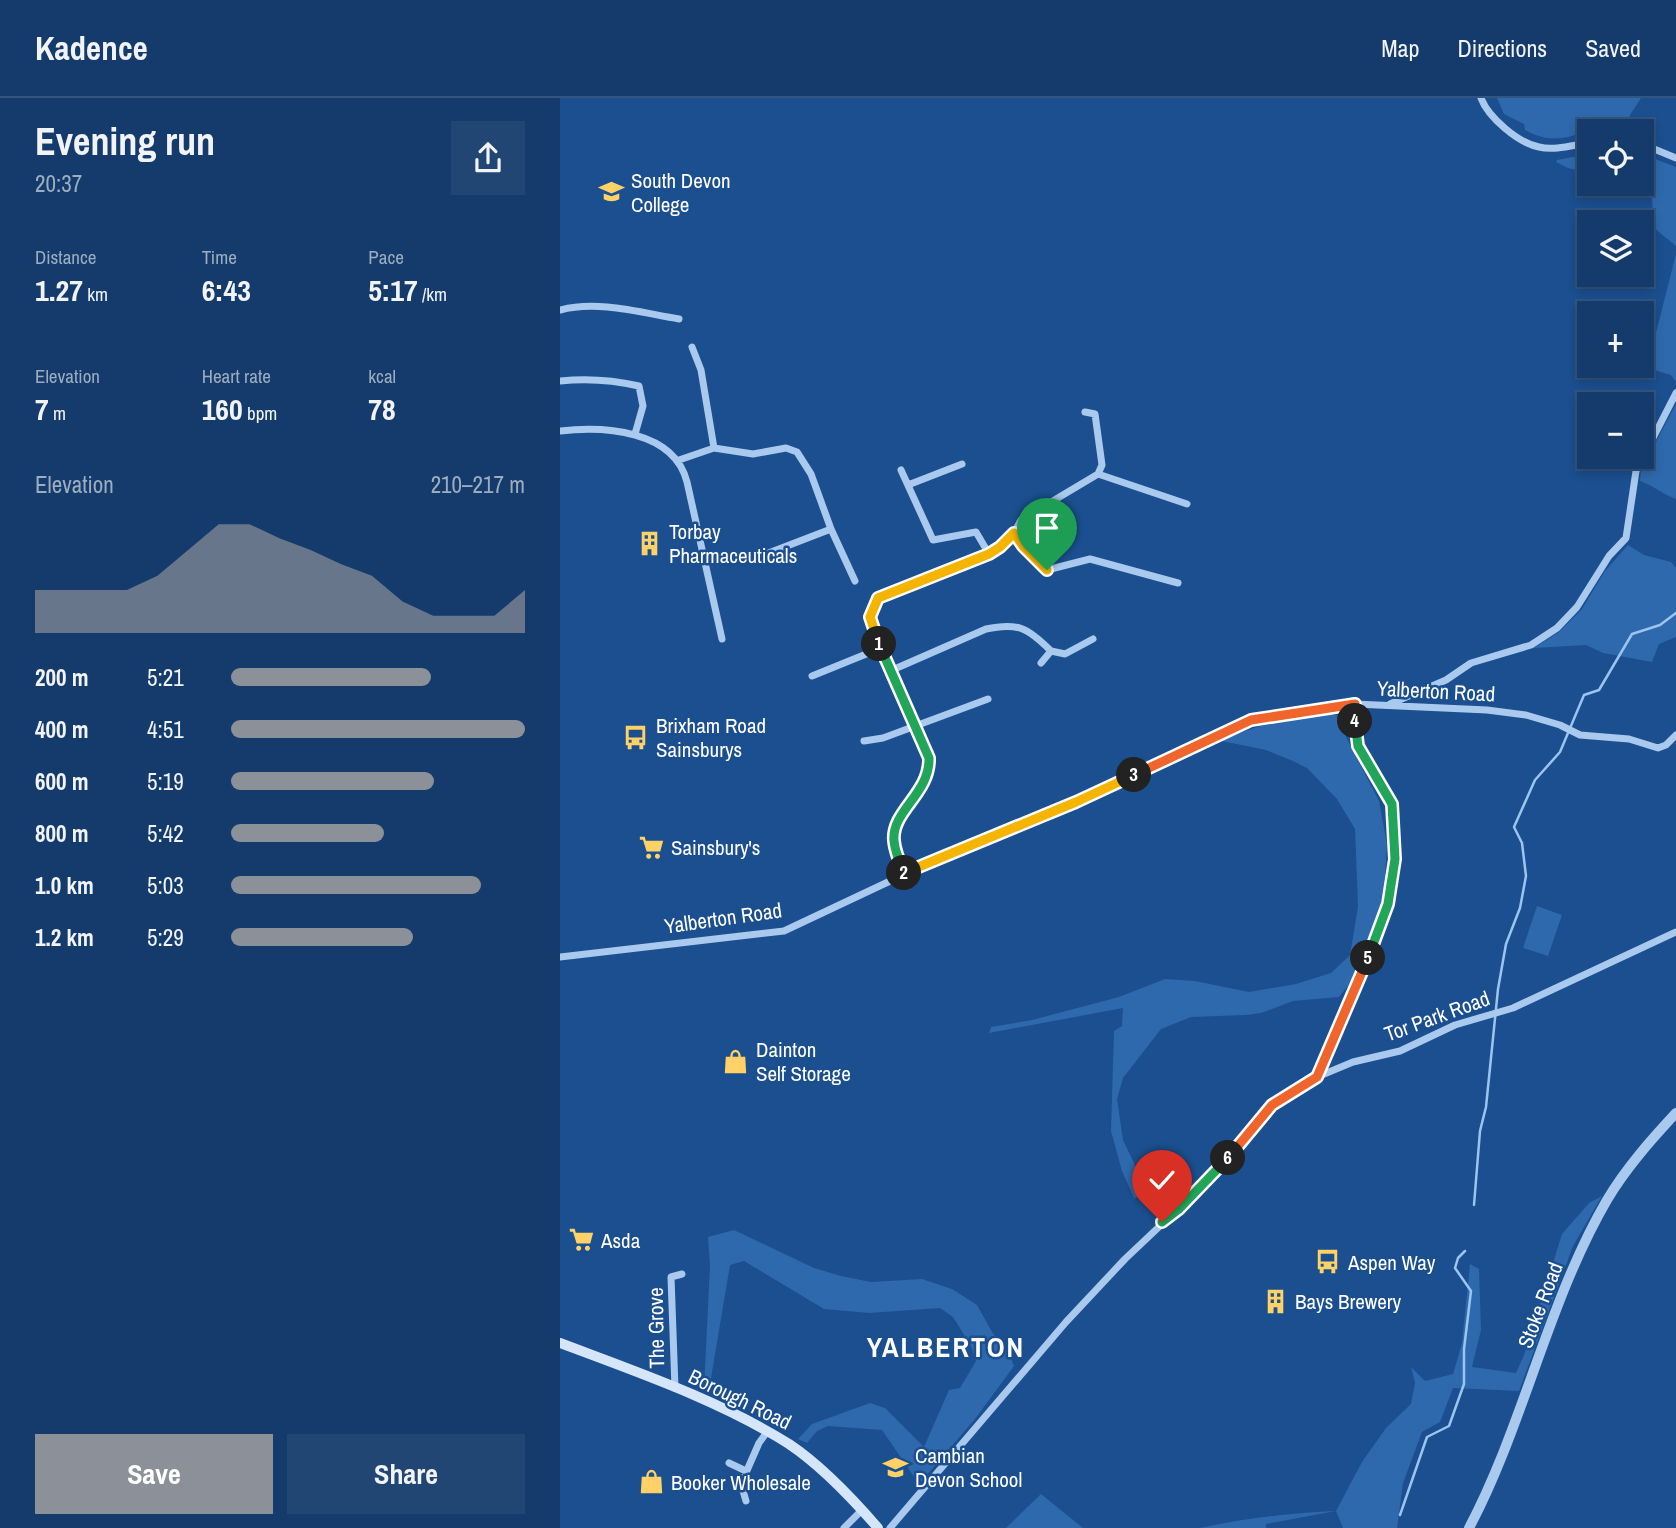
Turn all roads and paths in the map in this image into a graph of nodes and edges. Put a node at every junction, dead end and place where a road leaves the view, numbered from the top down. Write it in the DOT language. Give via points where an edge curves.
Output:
graph roads {
  1 [pos="1481,98"];
  2 [pos="1577,144"];
  3 [pos="1654,149"];
  4 [pos="1676,158"];
  5 [pos="560,310"];
  6 [pos="679,319"];
  7 [pos="692,347"];
  8 [pos="560,381"];
  9 [pos="1676,393"];
  10 [pos="1085,412"];
  11 [pos="560,431"];
  12 [pos="635,434"];
  13 [pos="714,448"];
  14 [pos="679,460"];
  15 [pos="962,464"];
  16 [pos="901,470"];
  17 [pos="1098,474"];
  18 [pos="908,485"];
  19 [pos="1188,504"];
  20 [pos="831,529"];
  21 [pos="1014,533"];
  22 [pos="989,554"];
  23 [pos="761,556"];
  24 [pos="855,581"];
  25 [pos="1178,583"];
  26 [pos="722,639"];
  27 [pos="1093,639"];
  28 [pos="881,648"];
  29 [pos="1051,651"];
  30 [pos="1041,663"];
  31 [pos="890,671"];
  32 [pos="812,676"];
  33 [pos="988,699"];
  34 [pos="1355,704"];
  35 [pos="1385,706"];
  36 [pos="917,726"];
  37 [pos="1676,736"];
  38 [pos="864,741"];
  39 [pos="905,874"];
  40 [pos="1676,932"];
  41 [pos="560,957"];
  42 [pos="1317,1077"];
  43 [pos="1676,1113"];
  44 [pos="682,1274"];
  45 [pos="560,1343"];
  46 [pos="675,1388"];
  47 [pos="767,1432"];
  48 [pos="729,1463"];
  49 [pos="746,1472"];
  50 [pos="746,1501"];
  51 [pos="862,1510"];
  52 [pos="844,1528"];
  53 [pos="878,1528"];
  54 [pos="890,1528"];
  55 [pos="1469,1528"];
  1 -- 2 [label="street" via="1493,119 1518,137 1539,147"];
  3 -- 4 [label="street"];
  5 -- 6 [label="street" via="612,309"];
  7 -- 13 [label="street" via="701,370"];
  8 -- 12 [label="street" via="603,380 639,386 643,407"];
  9 -- 35 [label="street" via="1636,471 1626,538 1577,607 1531,645 1471,663 1446,680"];
  10 -- 17 [label="street" via="1095,414 1102,465"];
  11 -- 12 [label="street"];
  12 -- 14 [label="street"];
  13 -- 14 [label="street"];
  13 -- 20 [label="street" via="753,454 786,448 797,452 811,474"];
  14 -- 26 [label="street"];
  15 -- 18 [label="street"];
  16 -- 18 [label="street"];
  17 -- 19 [label="street"];
  17 -- 21 [label="street" via="1021,520"];
  18 -- 22 [label="street" via="933,540 976,532"];
  20 -- 23 [label="street"];
  20 -- 24 [label="street"];
  21 -- 22 [label="street"];
  21 -- 25 [label="street" via="1047,570 1090,559"];
  22 -- 28 [label="street" via="878,598 870,617"];
  27 -- 29 [label="street" via="1065,654"];
  28 -- 31 [label="street"];
  28 -- 32 [label="street"];
  29 -- 30 [label="street"];
  29 -- 31 [label="street" via="1022,627 999,626"];
  31 -- 36 [label="street"];
  33 -- 36 [label="street"];
  34 -- 35 [label="street, Yalberton Road"];
  34 -- 39 [label="street, Yalberton Road" via="1251,720 1076,802"];
  34 -- 42 [label="street" via="1358,746 1392,804 1395,859 1388,904"];
  35 -- 37 [label="street, Yalberton Road" via="1513,713 1580,735 1629,739 1658,748"];
  36 -- 38 [label="street"];
  36 -- 39 [label="street" via="930,772 897,824 893,839"];
  39 -- 41 [label="street, Yalberton Road" via="784,931"];
  40 -- 42 [label="street, Tor Park Road" via="1504,1011"];
  42 -- 54 [label="street, Tor Park Road" via="1272,1105 1214,1174 1125,1259"];
  43 -- 55 [label="street, Stoke Road" via="1606,1202"];
  44 -- 46 [label="street, The Grove" via="671,1277"];
  45 -- 46 [label="main road, Borough Road"];
  46 -- 47 [label="main road, Borough Road"];
  47 -- 49 [label="street"];
  47 -- 51 [label="main road, Borough Road" via="790,1446"];
  48 -- 49 [label="street"];
  49 -- 50 [label="street" via="741,1484"];
  51 -- 52 [label="street"];
  51 -- 53 [label="main road, Borough Road"];
}
